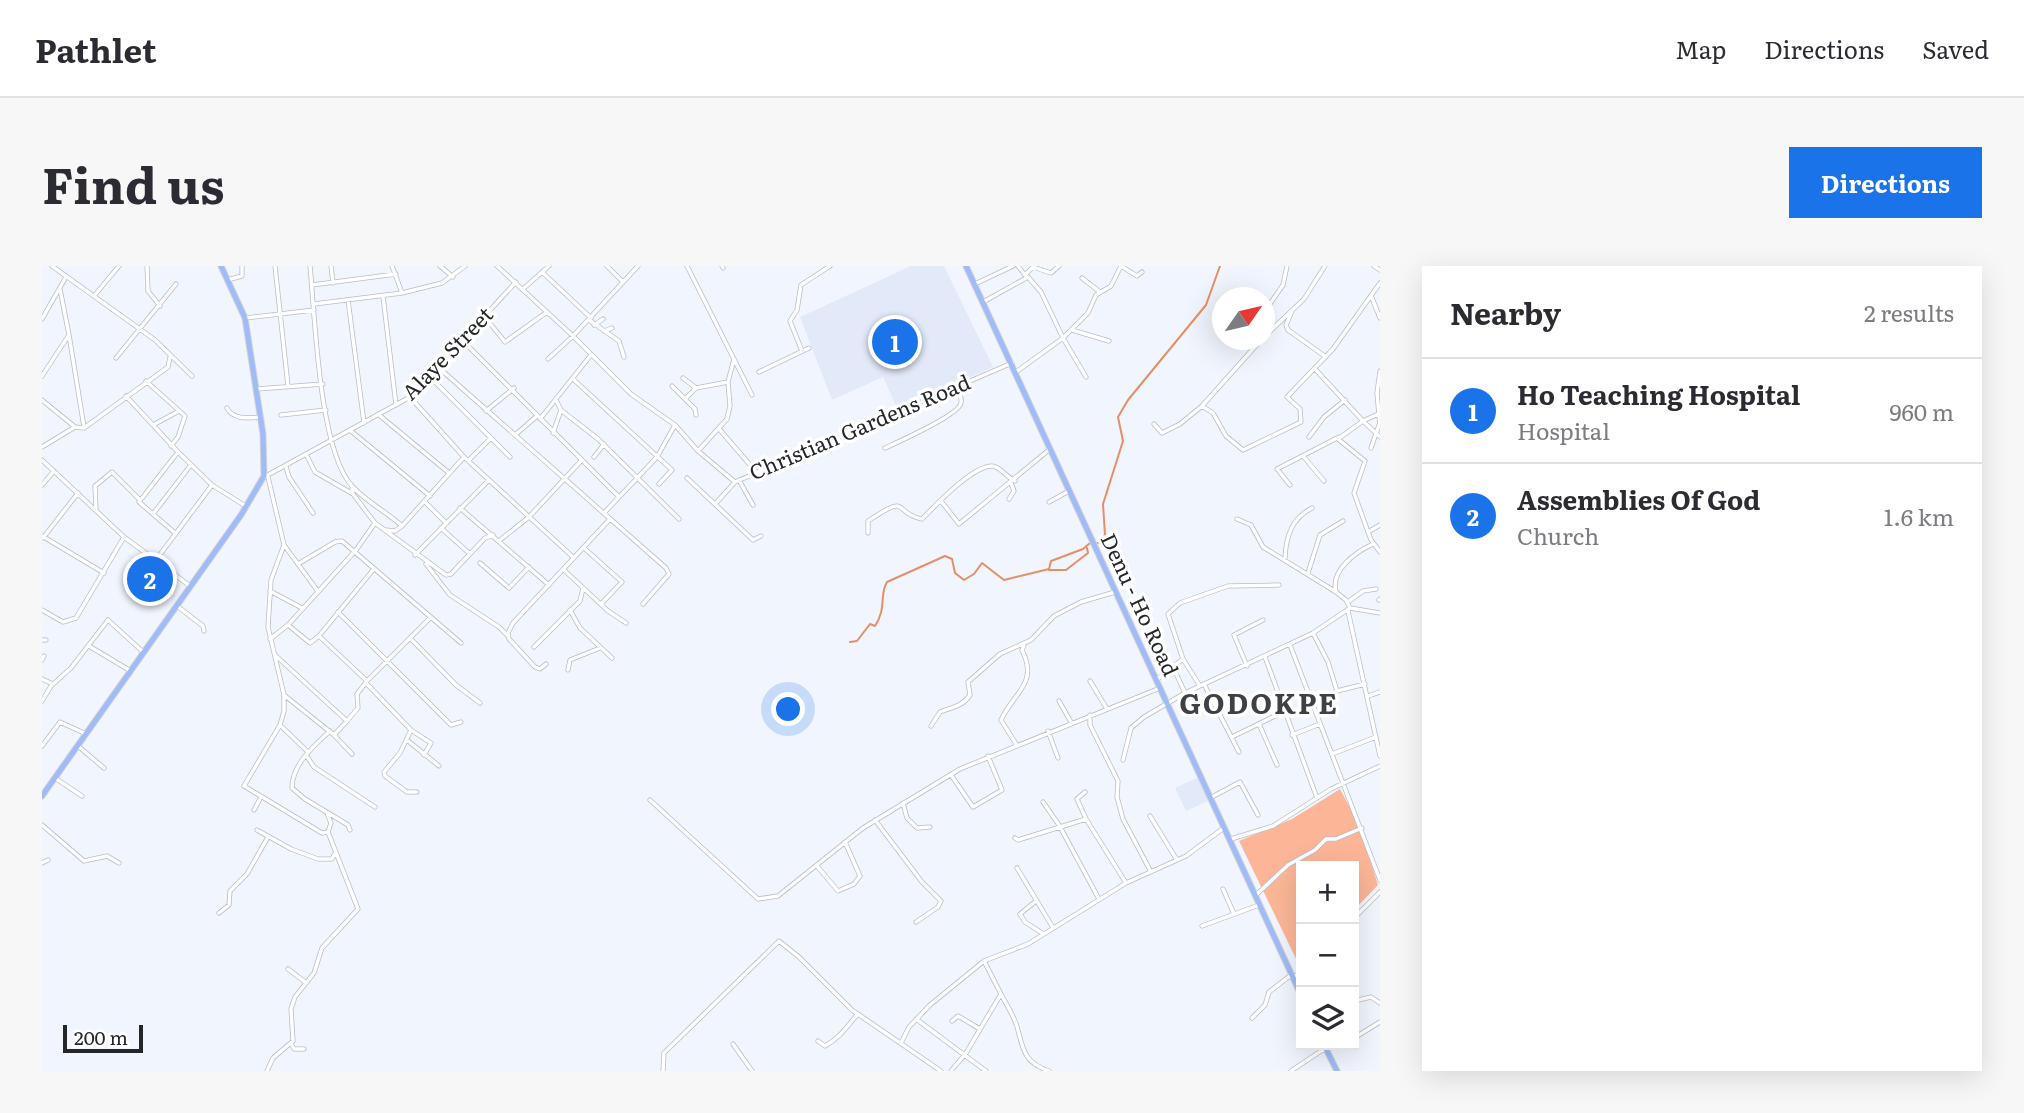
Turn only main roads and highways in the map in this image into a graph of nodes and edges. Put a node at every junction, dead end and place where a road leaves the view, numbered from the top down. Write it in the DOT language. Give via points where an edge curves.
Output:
graph roads {
  1 [pos="221,266"];
  2 [pos="966,266"];
  3 [pos="42,796"];
  4 [pos="1298,987"];
  5 [pos="1326,1050"];
  6 [pos="1336,1071"];
  1 -- 3 [label="main road" via="245,318 266,476"];
  2 -- 4 [label="main road, Denu - Ho Road"];
  5 -- 6 [label="main road"];
}
